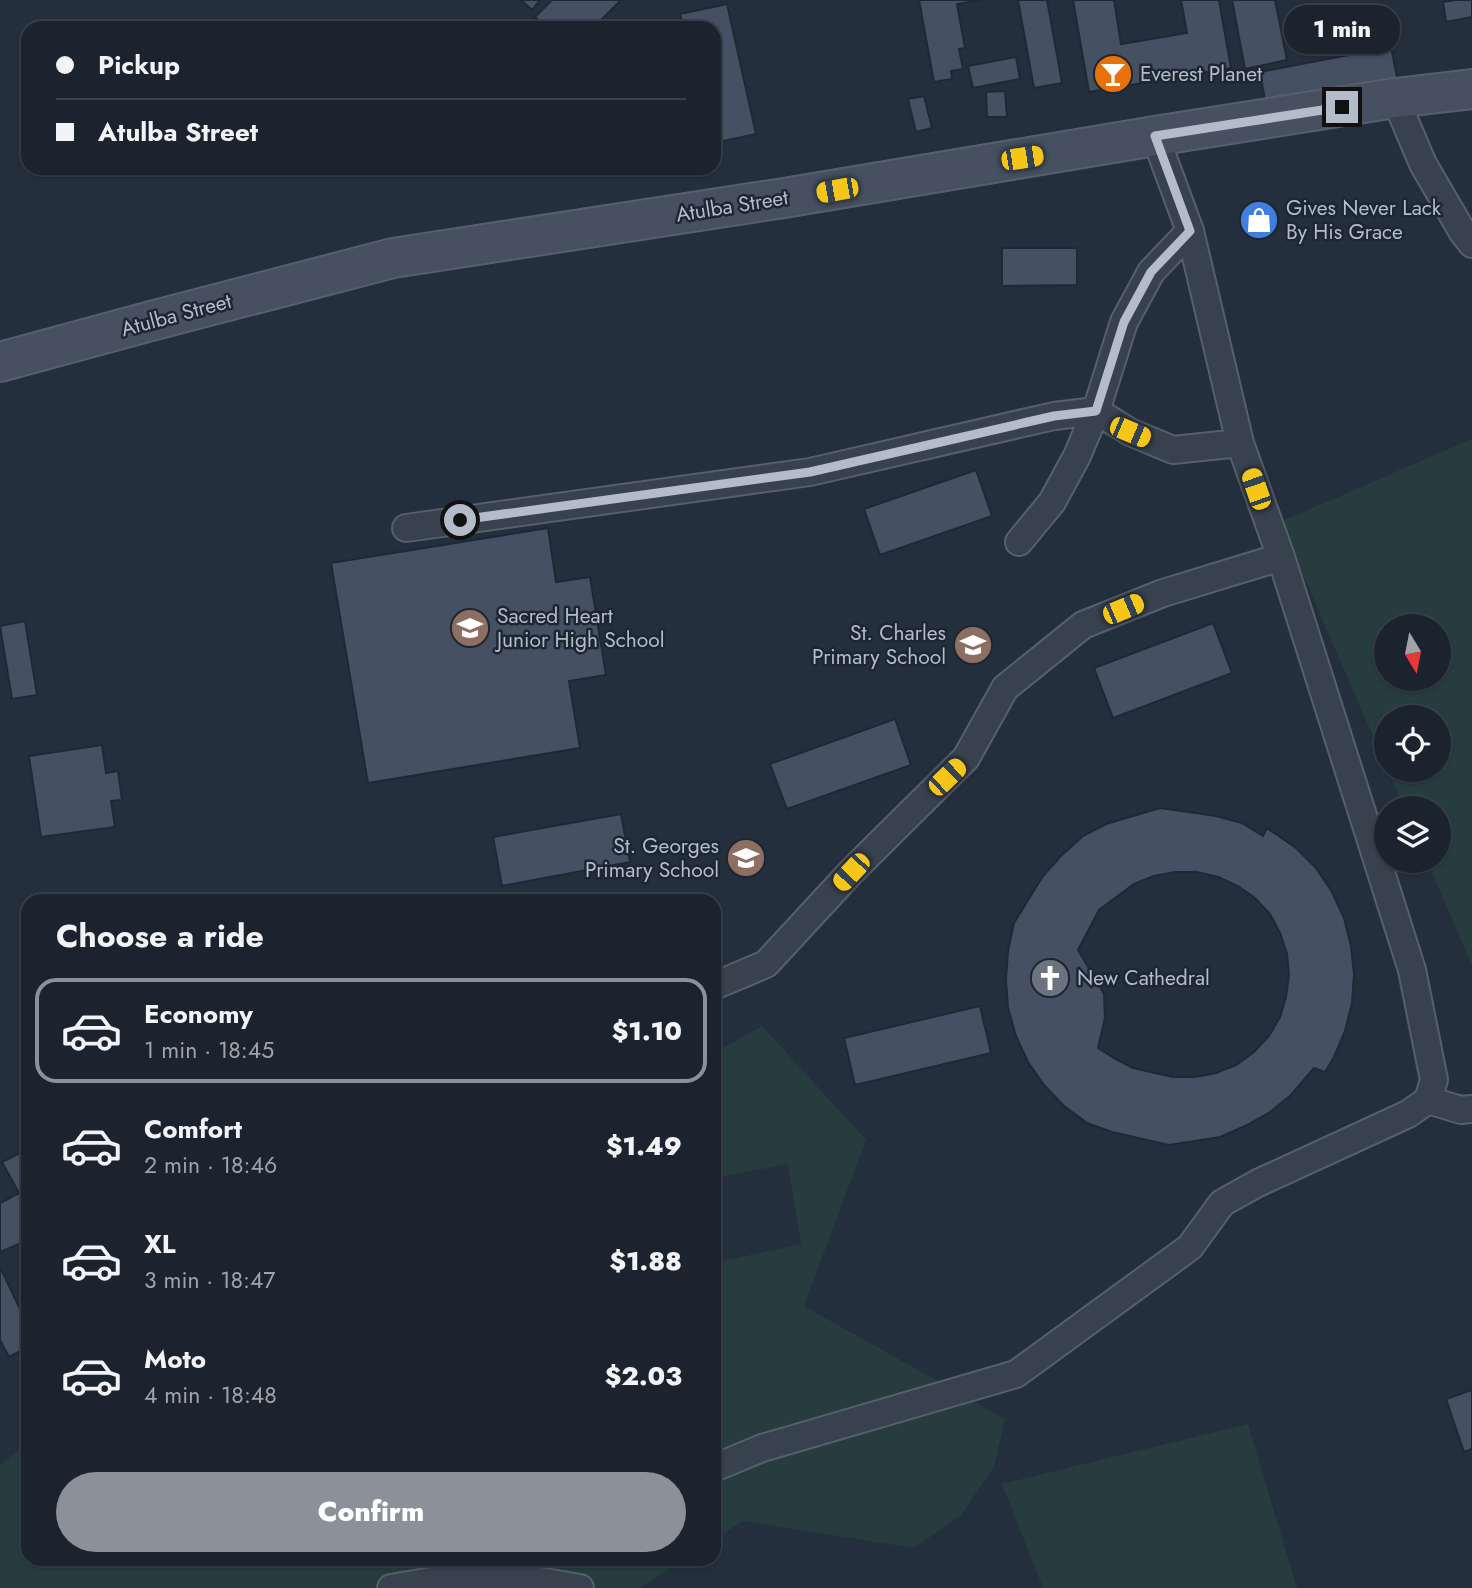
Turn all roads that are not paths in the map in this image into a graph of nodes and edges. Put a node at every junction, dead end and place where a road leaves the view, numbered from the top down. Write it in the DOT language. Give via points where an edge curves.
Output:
graph roads {
  1 [pos="1472,89"];
  2 [pos="1395,98"];
  3 [pos="1155,136"];
  4 [pos="1190,231"];
  5 [pos="1472,244"];
  6 [pos="0,362"];
  7 [pos="1096,411"];
  8 [pos="1240,443"];
  9 [pos="406,528"];
  10 [pos="1019,542"];
  11 [pos="1281,557"];
  12 [pos="721,983"];
  13 [pos="1428,1100"];
  14 [pos="1472,1109"];
  15 [pos="721,1465"];
  16 [pos="468,1566"];
  17 [pos="432,1581"];
  18 [pos="391,1588"];
  19 [pos="580,1588"];
  1 -- 2 [label="street, Atulba Street"];
  2 -- 3 [label="street, Atulba Street"];
  2 -- 5 [label="street" via="1423,164"];
  3 -- 4 [label="street"];
  3 -- 6 [label="street, Atulba Street" via="393,258"];
  4 -- 7 [label="street" via="1151,272 1124,322"];
  4 -- 8 [label="street"];
  7 -- 8 [label="street" via="1173,450"];
  7 -- 9 [label="street" via="1054,416 810,472"];
  7 -- 10 [label="street" via="1052,502"];
  8 -- 11 [label="street"];
  11 -- 12 [label="street" via="1163,593 1083,625 1006,688 966,758 766,964"];
  11 -- 13 [label="street" via="1412,970 1434,1080"];
  13 -- 14 [label="street" via="1461,1111"];
  13 -- 15 [label="street" via="1408,1114 1222,1203 1190,1247 1016,1374 762,1448"];
  16 -- 17 [label="street"];
  17 -- 18 [label="street"];
  17 -- 19 [label="street" via="539,1581"];
}
